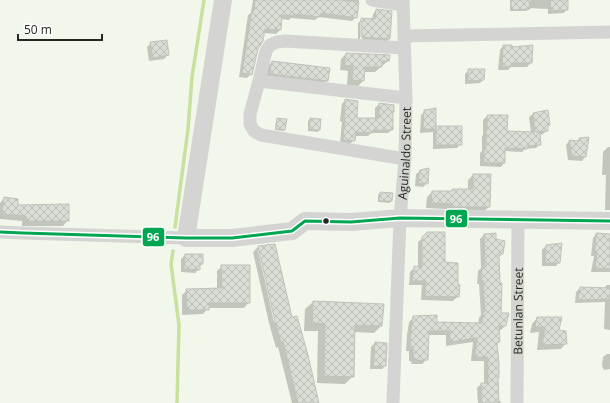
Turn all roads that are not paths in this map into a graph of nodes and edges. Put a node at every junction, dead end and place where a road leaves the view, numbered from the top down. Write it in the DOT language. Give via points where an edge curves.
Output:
graph roads {
  1 [pos="223,0"];
  2 [pos="372,0"];
  3 [pos="403,3"];
  4 [pos="610,32"];
  5 [pos="404,42"];
  6 [pos="259,81"];
  7 [pos="406,98"];
  8 [pos="405,159"];
  9 [pos="400,218"];
  10 [pos="518,220"];
  11 [pos="610,221"];
  12 [pos="0,232"];
  13 [pos="186,238"];
  14 [pos="392,403"];
  15 [pos="517,403"];
  1 -- 13 [label="street"];
  2 -- 3 [label="street"];
  3 -- 5 [label="street, Aguinaldo Street"];
  4 -- 5 [label="street"];
  5 -- 6 [label="street" via="277,42 270,45 266,51"];
  5 -- 7 [label="street, Aguinaldo Street"];
  6 -- 7 [label="street"];
  6 -- 8 [label="street" via="250,114 250,124 254,131 268,136"];
  7 -- 8 [label="street, Aguinaldo Street"];
  8 -- 9 [label="street, Aguinaldo Street"];
  9 -- 10 [label="street"];
  9 -- 13 [label="street" via="351,222 305,221 292,231 232,238"];
  9 -- 14 [label="street, Aguinaldo Street"];
  10 -- 11 [label="street"];
  10 -- 15 [label="street, Betunlan Street"];
  12 -- 13 [label="street"];
}
